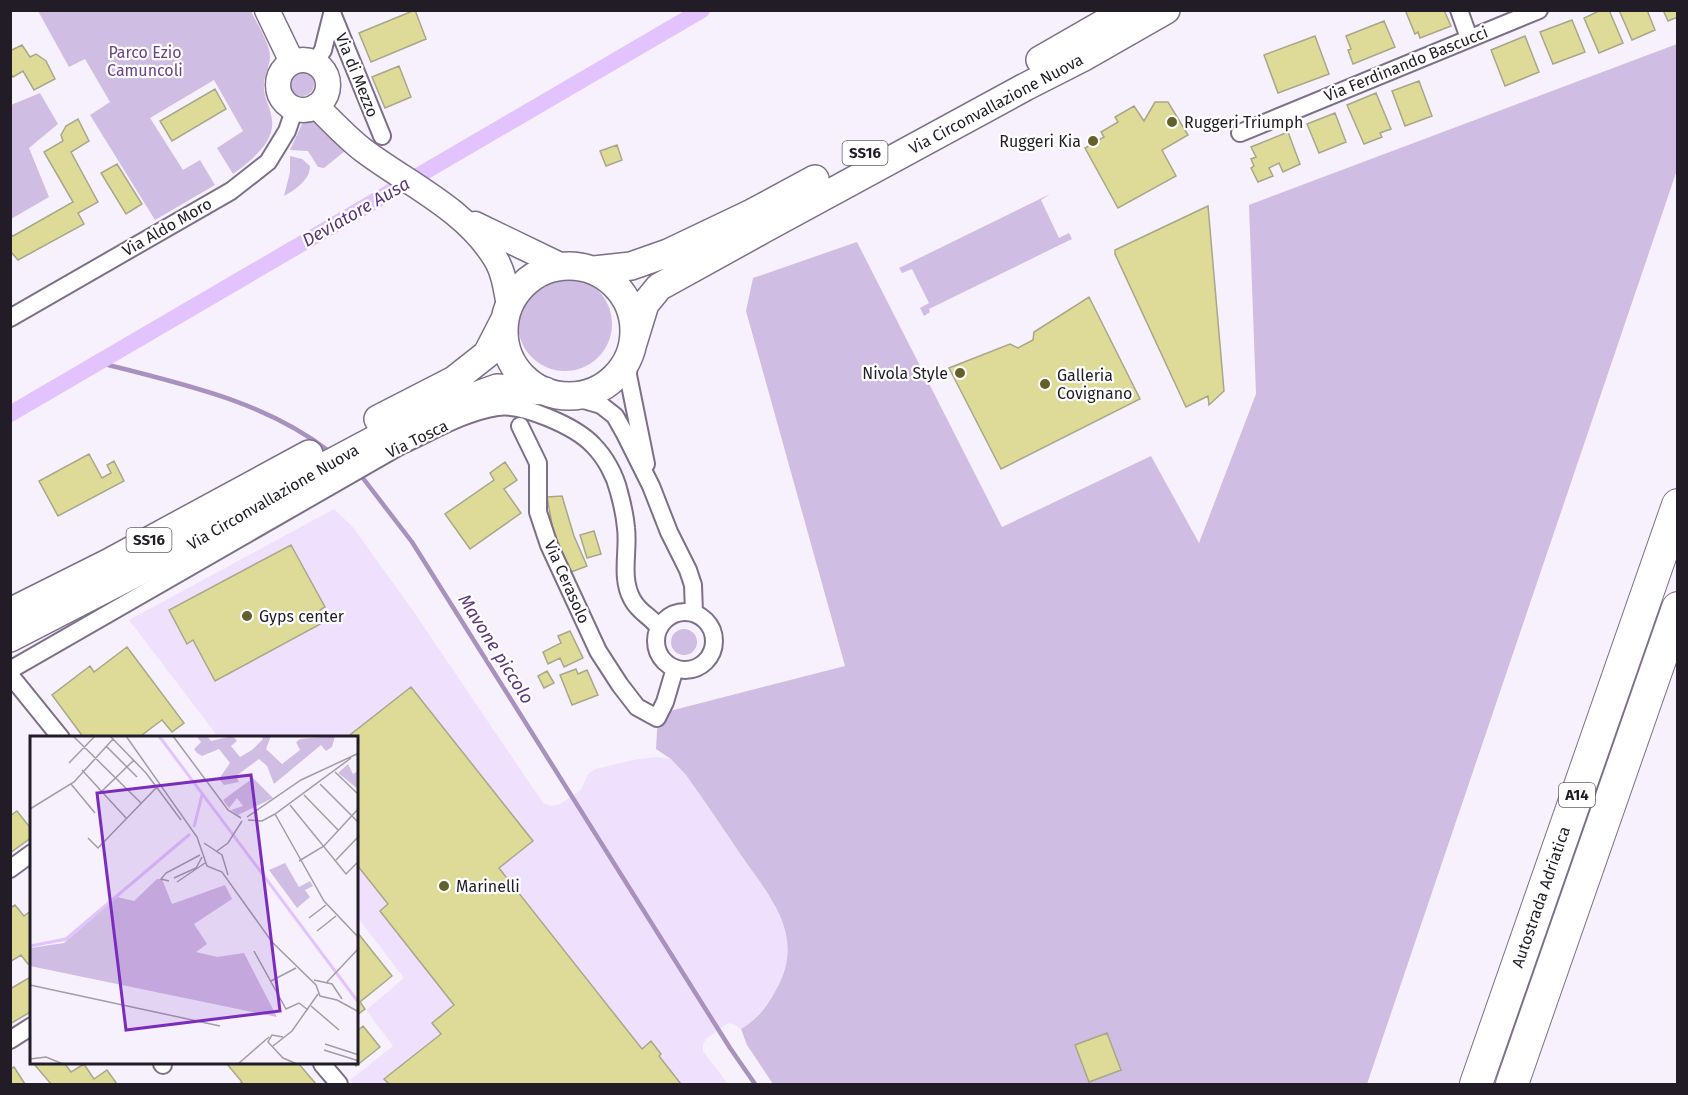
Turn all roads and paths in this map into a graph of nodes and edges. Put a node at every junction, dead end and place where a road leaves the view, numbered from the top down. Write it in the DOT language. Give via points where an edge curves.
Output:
graph roads {
  1 [pos="267,10"];
  2 [pos="1128,10"];
  3 [pos="1166,10"];
  4 [pos="1459,10"];
  5 [pos="1539,10"];
  6 [pos="332,12"];
  7 [pos="1469,38"];
  8 [pos="303,62"];
  9 [pos="305,107"];
  10 [pos="1240,133"];
  11 [pos="382,136"];
  12 [pos="459,216"];
  13 [pos="562,266"];
  14 [pos="594,270"];
  15 [pos="507,312"];
  16 [pos="10,318"];
  17 [pos="631,349"];
  18 [pos="557,394"];
  19 [pos="520,426"];
  20 [pos="390,432"];
  21 [pos="297,482"];
  22 [pos="651,486"];
  23 [pos="1677,505"];
  24 [pos="1677,608"];
  25 [pos="10,612"];
  26 [pos="694,613"];
  27 [pos="660,628"];
  28 [pos="10,638"];
  29 [pos="675,668"];
  30 [pos="10,670"];
  31 [pos="10,675"];
  32 [pos="59,736"];
  33 [pos="30,854"];
  34 [pos="10,869"];
  35 [pos="30,1027"];
  36 [pos="10,1040"];
  37 [pos="323,1065"];
  38 [pos="339,1084"];
  39 [pos="1476,1084"];
  40 [pos="1512,1084"];
  1 -- 8 [label="street"];
  2 -- 14 [label="main road, Via Circonvallazione Nuova / SS16" via="752,213 668,253 630,266"];
  3 -- 17 [label="main road, Via Circonvallazione Nuova / SS16" via="659,287 645,304"];
  4 -- 7 [label="street"];
  5 -- 7 [label="street, Via Ferdinando Bascucci"];
  6 -- 8 [label="street, Via di Mezzo" via="323,50"];
  6 -- 11 [label="street, Via di Mezzo"];
  7 -- 10 [label="street, Via Ferdinando Bascucci"];
  8 -- 9 [label="street" via="321,67 327,81 325,95"];
  8 -- 9 [label="street" via="285,67 278,82 282,98"];
  9 -- 12 [label="street"];
  9 -- 16 [label="street, Via Aldo Moro" via="268,162 231,191"];
  12 -- 13 [label="street"];
  12 -- 15 [label="street" via="496,259 502,272"];
  13 -- 14 [label="main road, SS16"];
  13 -- 15 [label="main road, SS16" via="530,279"];
  14 -- 17 [label="main road, SS16" via="615,284 626,300 633,318"];
  15 -- 18 [label="main road" via="505,344 512,362 524,377"];
  15 -- 20 [label="main road, Via Circonvallazione Nuova / SS16" via="487,354"];
  17 -- 18 [label="main road, SS16" via="616,376 606,385 582,395"];
  17 -- 22 [label="street" via="628,375"];
  18 -- 20 [label="main road, Via Circonvallazione Nuova / SS16" via="496,388"];
  18 -- 22 [label="street" via="601,405 615,416"];
  19 -- 29 [label="street, Via Cerasolo" via="538,463 538,512 549,545 593,641 620,685 637,707 657,718"];
  20 -- 21 [label="main road, Via Circonvallazione Nuova / SS16"];
  20 -- 21 [label="street, Via Tosca"];
  20 -- 27 [label="street, Via Tosca" via="499,407 532,411 592,443 609,466 619,490 627,529 626,582 631,597 639,611"];
  21 -- 25 [label="main road, Via Circonvallazione Nuova / SS16" via="108,563"];
  21 -- 28 [label="main road, Via Circonvallazione Nuova / SS16" via="194,543"];
  21 -- 30 [label="street, Via Tosca" via="123,607"];
  22 -- 26 [label="street" via="693,585"];
  23 -- 39 [label="highway, Autostrada Adriatica / A14"];
  24 -- 40 [label="highway, Autostrada Adriatica / A14"];
  26 -- 27 [label="street" via="678,613"];
  26 -- 29 [label="street" via="713,632 713,651 702,665"];
  27 -- 29 [label="street" via="657,647"];
  31 -- 32 [label="street"];
  33 -- 34 [label="street"];
  35 -- 36 [label="street"];
  37 -- 38 [label="street"];
}
